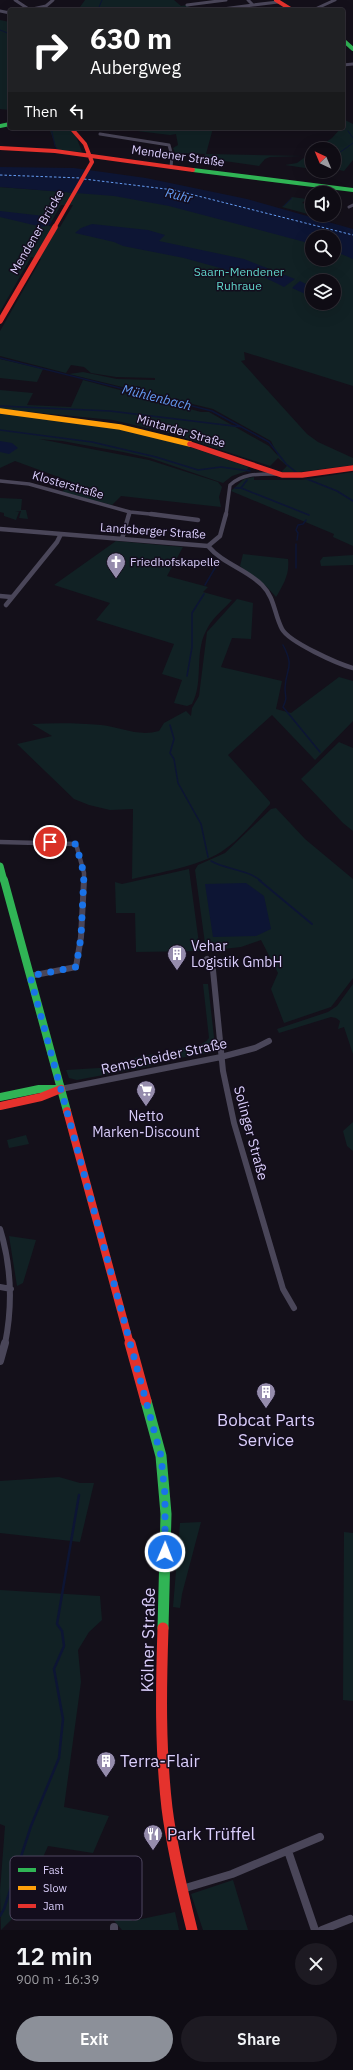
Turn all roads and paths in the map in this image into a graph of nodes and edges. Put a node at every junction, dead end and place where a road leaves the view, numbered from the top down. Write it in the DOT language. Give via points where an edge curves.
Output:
graph roads {
  1 [pos="15,0"];
  2 [pos="53,0"];
  3 [pos="226,0"];
  4 [pos="248,0"];
  5 [pos="335,0"];
  6 [pos="277,1"];
  7 [pos="187,5"];
  8 [pos="253,5"];
  9 [pos="240,7"];
  10 [pos="319,7"];
  11 [pos="26,8"];
  12 [pos="38,8"];
  13 [pos="232,8"];
  14 [pos="289,8"];
  15 [pos="345,42"];
  16 [pos="353,49"];
  17 [pos="73,130"];
  18 [pos="100,134"];
  19 [pos="0,148"];
  20 [pos="91,161"];
  21 [pos="171,167"];
  22 [pos="353,190"];
  23 [pos="0,321"];
  24 [pos="0,411"];
  25 [pos="353,468"];
  26 [pos="264,470"];
  27 [pos="277,474"];
  28 [pos="256,475"];
  29 [pos="0,481"];
  30 [pos="130,512"];
  31 [pos="198,520"];
  32 [pos="0,529"];
  33 [pos="61,534"];
  34 [pos="122,539"];
  35 [pos="208,546"];
  36 [pos="0,596"];
  37 [pos="11,597"];
  38 [pos="6,605"];
  39 [pos="353,668"];
  40 [pos="0,842"];
  41 [pos="0,866"];
  42 [pos="207,959"];
  43 [pos="30,976"];
  44 [pos="269,1041"];
  45 [pos="221,1057"];
  46 [pos="61,1089"];
  47 [pos="0,1097"];
  48 [pos="0,1106"];
  49 [pos="0,1229"];
  50 [pos="0,1287"];
  51 [pos="11,1289"];
  52 [pos="294,1308"];
  53 [pos="0,1361"];
  54 [pos="320,1837"];
  55 [pos="288,1851"];
  56 [pos="182,1889"];
  57 [pos="350,1919"];
  58 [pos="192,1930"];
  59 [pos="315,1930"];
  60 [pos="322,1930"];
  1 -- 11 [label="street"];
  2 -- 12 [label="street" via="46,6"];
  3 -- 7 [label="street"];
  4 -- 8 [label="street"];
  5 -- 10 [label="street"];
  6 -- 8 [label="street"];
  6 -- 14 [label="main road"];
  8 -- 9 [label="street"];
  9 -- 13 [label="street"];
  15 -- 16 [label="main road"];
  17 -- 20 [label="main road" via="79,136"];
  18 -- 21 [label="street" via="170,145 173,164"];
  19 -- 20 [label="main road, Mendener Straße" via="51,151"];
  20 -- 21 [label="main road, Mendener Straße" via="104,158"];
  20 -- 23 [label="main road, Mendener Brücke"];
  21 -- 22 [label="main road, Mendener Straße"];
  24 -- 26 [label="main road, Mintarder Straße" via="84,420 142,431 183,442"];
  25 -- 27 [label="main road, Mintarder Straße" via="302,475"];
  26 -- 27 [label="main road, Mintarder Straße"];
  26 -- 28 [label="street, Landsberger Straße"];
  27 -- 28 [label="street, Landsberger Straße"];
  28 -- 35 [label="street, Landsberger Straße" via="242,477 230,484 221,531 213,544"];
  29 -- 30 [label="street, Klosterstraße" via="26,483"];
  30 -- 31 [label="street, Klosterstraße"];
  30 -- 34 [label="street"];
  32 -- 33 [label="street, Landsberger Straße"];
  33 -- 34 [label="street, Landsberger Straße"];
  33 -- 37 [label="street" via="58,542"];
  34 -- 35 [label="street, Landsberger Straße"];
  35 -- 39 [label="street" via="217,556 266,588 275,601 286,635 336,663"];
  36 -- 37 [label="street"];
  37 -- 38 [label="street"];
  40 -- 43 [label="street" via="76,844 84,874 81,937 76,967"];
  41 -- 43 [label="main road, Kölner Straße"];
  42 -- 45 [label="street, Solinger Straße" via="213,970"];
  43 -- 46 [label="main road, Kölner Straße"];
  44 -- 45 [label="street, Remscheider Straße" via="255,1048"];
  45 -- 46 [label="street, Remscheider Straße"];
  45 -- 52 [label="street, Solinger Straße" via="240,1145 283,1290"];
  46 -- 47 [label="main road" via="39,1089"];
  46 -- 48 [label="main road" via="40,1097"];
  46 -- 56 [label="main road, Kölner Straße" via="161,1456 166,1514 161,1688 162,1753 166,1809"];
  49 -- 51 [label="street" via="9,1264"];
  50 -- 51 [label="street"];
  51 -- 53 [label="street" via="6,1340"];
  54 -- 55 [label="street"];
  55 -- 56 [label="street" via="232,1874"];
  55 -- 59 [label="street"];
  56 -- 58 [label="main road, Kölner Straße"];
  57 -- 60 [label="street"];
}
